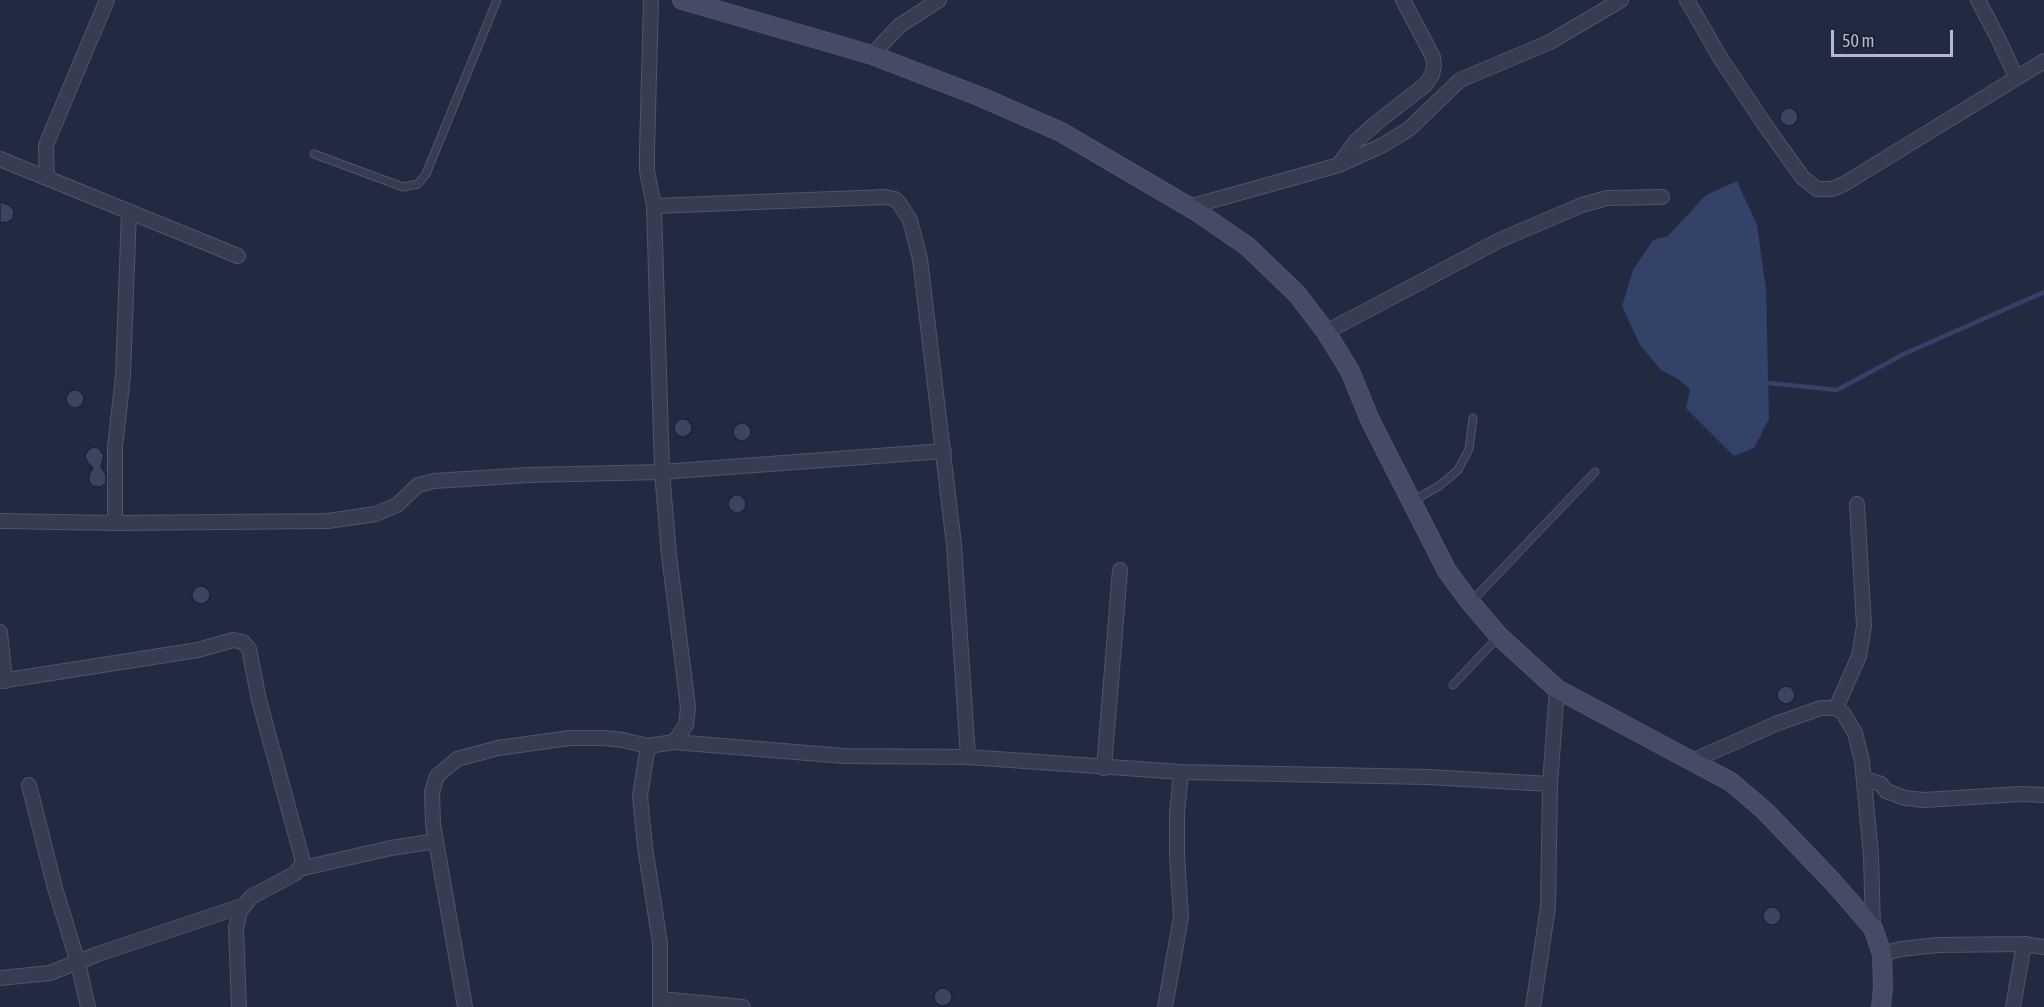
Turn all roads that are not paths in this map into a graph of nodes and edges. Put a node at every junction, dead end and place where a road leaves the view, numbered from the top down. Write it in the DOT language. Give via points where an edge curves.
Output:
graph roads {
  1 [pos="107,0"];
  2 [pos="497,0"];
  3 [pos="651,0"];
  4 [pos="939,0"];
  5 [pos="1403,0"];
  6 [pos="1621,0"];
  7 [pos="1687,0"];
  8 [pos="1978,0"];
  9 [pos="688,1"];
  10 [pos="872,55"];
  11 [pos="2044,61"];
  12 [pos="2016,77"];
  13 [pos="314,154"];
  14 [pos="0,159"];
  15 [pos="1339,165"];
  16 [pos="47,178"];
  17 [pos="1662,197"];
  18 [pos="654,206"];
  19 [pos="1189,207"];
  20 [pos="129,211"];
  21 [pos="238,256"];
  22 [pos="1326,332"];
  23 [pos="1473,418"];
  24 [pos="944,451"];
  25 [pos="662,472"];
  26 [pos="1595,472"];
  27 [pos="1411,502"];
  28 [pos="1857,504"];
  29 [pos="0,521"];
  30 [pos="115,523"];
  31 [pos="1120,570"];
  32 [pos="1470,602"];
  33 [pos="0,632"];
  34 [pos="1499,636"];
  35 [pos="2,681"];
  36 [pos="1453,685"];
  37 [pos="1557,689"];
  38 [pos="1836,708"];
  39 [pos="674,742"];
  40 [pos="648,746"];
  41 [pos="968,757"];
  42 [pos="1692,761"];
  43 [pos="1104,768"];
  44 [pos="1181,772"];
  45 [pos="1864,779"];
  46 [pos="1550,783"];
  47 [pos="28,785"];
  48 [pos="2044,795"];
  49 [pos="436,842"];
  50 [pos="299,869"];
  51 [pos="242,906"];
  52 [pos="1873,928"];
  53 [pos="2024,944"];
  54 [pos="2044,947"];
  55 [pos="1882,954"];
  56 [pos="78,963"];
  57 [pos="0,978"];
  58 [pos="660,1003"];
  59 [pos="87,1007"];
  60 [pos="239,1007"];
  61 [pos="465,1007"];
  62 [pos="743,1007"];
  63 [pos="1166,1007"];
  64 [pos="1533,1007"];
  65 [pos="1881,1007"];
  66 [pos="2013,1007"];
  1 -- 16 [label="street" via="46,145"];
  2 -- 13 [label="lane" via="426,174 418,184 403,188"];
  3 -- 18 [label="street" via="647,171"];
  4 -- 10 [label="street" via="899,26"];
  5 -- 15 [label="street" via="1433,57 1432,75 1356,141"];
  6 -- 15 [label="street" via="1550,42 1460,80 1401,135"];
  7 -- 12 [label="street" via="1767,128 1803,178 1817,189 1844,184"];
  8 -- 12 [label="street"];
  9 -- 10 [label="street"];
  10 -- 19 [label="street" via="1061,132"];
  11 -- 12 [label="street"];
  14 -- 16 [label="street"];
  15 -- 19 [label="street"];
  16 -- 20 [label="street"];
  17 -- 22 [label="street" via="1607,198 1582,205 1500,240"];
  18 -- 24 [label="street" via="885,196 895,199 909,220 920,259"];
  18 -- 25 [label="street"];
  19 -- 22 [label="street" via="1257,254 1298,294"];
  20 -- 21 [label="street"];
  20 -- 30 [label="street" via="123,376 115,447"];
  22 -- 27 [label="street" via="1350,370"];
  23 -- 27 [label="lane" via="1469,450 1458,470"];
  24 -- 25 [label="street"];
  24 -- 41 [label="street"];
  25 -- 30 [label="street" via="435,481 418,485 397,505 376,514 328,521"];
  25 -- 39 [label="street" via="688,707 686,725"];
  26 -- 32 [label="lane"];
  27 -- 32 [label="street" via="1447,571"];
  28 -- 38 [label="street" via="1864,626 1859,656"];
  29 -- 30 [label="street"];
  31 -- 43 [label="street"];
  32 -- 34 [label="street"];
  33 -- 35 [label="street"];
  34 -- 36 [label="lane"];
  34 -- 37 [label="street"];
  35 -- 50 [label="street" via="198,650 233,640 243,642 252,658 259,700 300,845"];
  37 -- 42 [label="street"];
  37 -- 46 [label="street"];
  38 -- 42 [label="street" via="1821,708 1779,723"];
  38 -- 45 [label="street" via="1856,733"];
  39 -- 40 [label="street"];
  39 -- 41 [label="street" via="843,756"];
  40 -- 49 [label="street" via="604,738 570,738 498,748 457,759 433,784"];
  40 -- 58 [label="street" via="640,796 660,944"];
  41 -- 43 [label="street"];
  42 -- 52 [label="street" via="1731,782 1765,811"];
  43 -- 44 [label="street"];
  44 -- 46 [label="street"];
  44 -- 63 [label="street" via="1177,855 1181,917"];
  45 -- 48 [label="street" via="1905,798 1924,800"];
  45 -- 52 [label="street"];
  46 -- 64 [label="street" via="1548,907"];
  47 -- 56 [label="street"];
  49 -- 50 [label="street"];
  49 -- 61 [label="street"];
  50 -- 51 [label="street"];
  51 -- 56 [label="street"];
  51 -- 60 [label="street" via="236,928"];
  52 -- 55 [label="street"];
  53 -- 54 [label="street"];
  53 -- 55 [label="street" via="1938,945"];
  53 -- 66 [label="street"];
  55 -- 65 [label="street"];
  56 -- 57 [label="street" via="50,973"];
  56 -- 59 [label="street"];
  58 -- 62 [label="street"];
}
